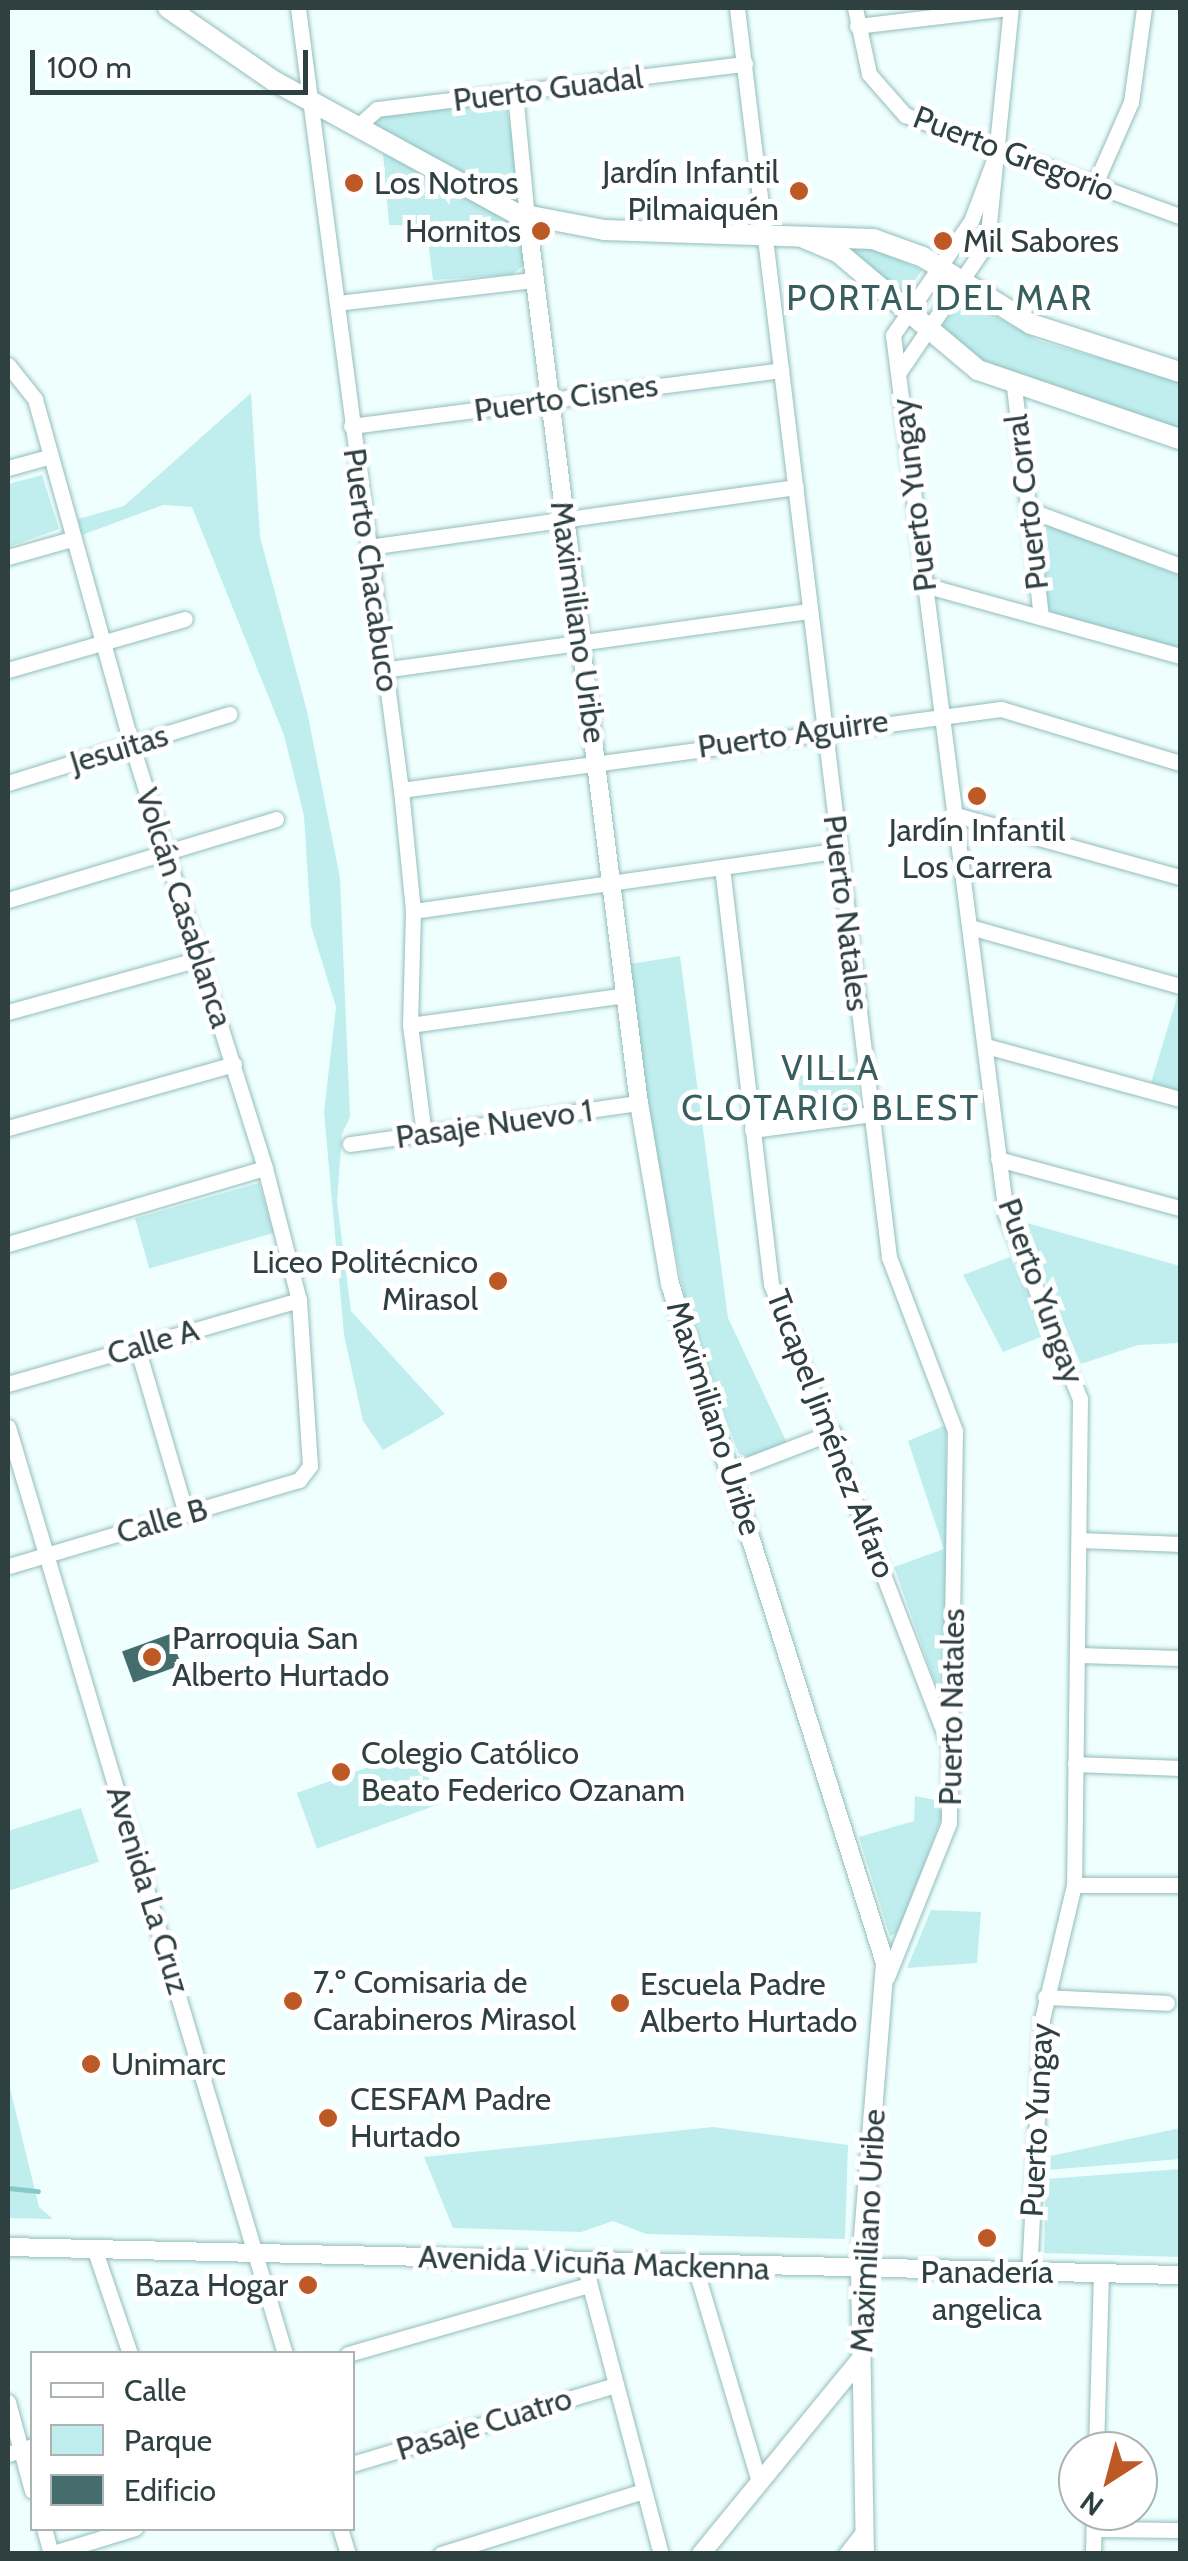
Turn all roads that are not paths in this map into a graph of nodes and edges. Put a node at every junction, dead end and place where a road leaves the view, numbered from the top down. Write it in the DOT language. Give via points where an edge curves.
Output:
graph roads {
  1 [pos="168,8"];
  2 [pos="298,8"];
  3 [pos="737,8"];
  4 [pos="854,8"];
  5 [pos="1010,8"];
  6 [pos="1144,8"];
  7 [pos="857,26"];
  8 [pos="745,64"];
  9 [pos="515,93"];
  10 [pos="311,101"];
  11 [pos="357,128"];
  12 [pos="996,152"];
  13 [pos="1094,186"];
  14 [pos="1180,216"];
  15 [pos="527,217"];
  16 [pos="768,232"];
  17 [pos="935,265"];
  18 [pos="532,280"];
  19 [pos="961,282"];
  20 [pos="337,303"];
  21 [pos="902,312"];
  22 [pos="924,332"];
  23 [pos="8,364"];
  24 [pos="781,370"];
  25 [pos="899,372"];
  26 [pos="1180,372"];
  27 [pos="1014,388"];
  28 [pos="546,400"];
  29 [pos="352,426"];
  30 [pos="1180,439"];
  31 [pos="48,457"];
  32 [pos="8,468"];
  33 [pos="796,487"];
  34 [pos="1029,510"];
  35 [pos="564,519"];
  36 [pos="72,539"];
  37 [pos="369,546"];
  38 [pos="8,556"];
  39 [pos="1180,566"];
  40 [pos="924,585"];
  41 [pos="810,611"];
  42 [pos="1040,616"];
  43 [pos="186,619"];
  44 [pos="582,641"];
  45 [pos="102,643"];
  46 [pos="1180,656"];
  47 [pos="8,670"];
  48 [pos="383,670"];
  49 [pos="944,713"];
  50 [pos="230,714"];
  51 [pos="826,730"];
  52 [pos="132,746"];
  53 [pos="597,760"];
  54 [pos="1180,763"];
  55 [pos="8,783"];
  56 [pos="401,790"];
  57 [pos="956,815"];
  58 [pos="276,818"];
  59 [pos="836,851"];
  60 [pos="168,856"];
  61 [pos="722,867"];
  62 [pos="1180,877"];
  63 [pos="612,882"];
  64 [pos="8,900"];
  65 [pos="413,911"];
  66 [pos="970,928"];
  67 [pos="204,958"];
  68 [pos="1180,986"];
  69 [pos="625,995"];
  70 [pos="8,1012"];
  71 [pos="410,1025"];
  72 [pos="986,1046"];
  73 [pos="234,1064"];
  74 [pos="1180,1099"];
  75 [pos="639,1103"];
  76 [pos="872,1114"];
  77 [pos="8,1128"];
  78 [pos="752,1130"];
  79 [pos="424,1134"];
  80 [pos="350,1144"];
  81 [pos="998,1159"];
  82 [pos="265,1168"];
  83 [pos="1180,1208"];
  84 [pos="8,1244"];
  85 [pos="299,1300"];
  86 [pos="137,1347"];
  87 [pos="8,1384"];
  88 [pos="8,1426"];
  89 [pos="833,1432"];
  90 [pos="310,1466"];
  91 [pos="734,1470"];
  92 [pos="186,1514"];
  93 [pos="1080,1540"];
  94 [pos="1180,1544"];
  95 [pos="46,1554"];
  96 [pos="8,1566"];
  97 [pos="1078,1655"];
  98 [pos="1180,1658"];
  99 [pos="952,1753"];
  100 [pos="1075,1764"];
  101 [pos="1180,1768"];
  102 [pos="1074,1884"];
  103 [pos="1180,1885"];
  104 [pos="887,1977"];
  105 [pos="1046,1998"];
  106 [pos="1166,2003"];
  107 [pos="8,2247"];
  108 [pos="94,2248"];
  109 [pos="254,2253"];
  110 [pos="584,2263"];
  111 [pos="695,2267"];
  112 [pos="860,2271"];
  113 [pos="1029,2273"];
  114 [pos="1101,2274"];
  115 [pos="1180,2275"];
  116 [pos="589,2285"];
  117 [pos="129,2351"];
  118 [pos="284,2351"];
  119 [pos="355,2352"];
  120 [pos="860,2360"];
  121 [pos="615,2385"];
  122 [pos="8,2402"];
  123 [pos="1097,2431"];
  124 [pos="20,2450"];
  125 [pos="355,2463"];
  126 [pos="759,2482"];
  127 [pos="30,2484"];
  128 [pos="642,2492"];
  129 [pos="125,2531"];
  130 [pos="864,2531"];
  131 [pos="51,2553"];
  132 [pos="441,2554"];
  133 [pos="661,2554"];
  134 [pos="701,2554"];
  135 [pos="846,2554"];
  136 [pos="865,2554"];
  1 -- 10 [label="main road"];
  2 -- 10 [label="street, Puerto Chacabuco"];
  3 -- 8 [label="street, Puerto Natales"];
  4 -- 7 [label="street, Puerto Gregorio"];
  5 -- 7 [label="street"];
  5 -- 12 [label="street"];
  6 -- 13 [label="street" via="1131,102"];
  7 -- 12 [label="street, Puerto Gregorio" via="869,74 890,102 921,123"];
  8 -- 9 [label="street, Puerto Guadal"];
  8 -- 16 [label="street, Puerto Natales"];
  9 -- 11 [label="street, Puerto Guadal" via="377,110"];
  9 -- 15 [label="street, Maximiliano Uribe"];
  10 -- 11 [label="main road"];
  10 -- 20 [label="street, Puerto Chacabuco"];
  11 -- 15 [label="main road"];
  12 -- 13 [label="street, Puerto Gregorio"];
  12 -- 17 [label="street" via="982,200"];
  12 -- 19 [label="street, Puerto Yungay" via="992,226"];
  13 -- 14 [label="street, Puerto Gregorio"];
  15 -- 16 [label="main road" via="604,230"];
  15 -- 18 [label="street, Maximiliano Uribe"];
  16 -- 17 [label="main road" via="863,237"];
  16 -- 21 [label="main road" via="826,246"];
  16 -- 24 [label="street, Puerto Natales"];
  17 -- 19 [label="main road"];
  17 -- 21 [label="street"];
  18 -- 20 [label="street"];
  18 -- 28 [label="street, Maximiliano Uribe"];
  19 -- 22 [label="street, Puerto Yungay"];
  19 -- 26 [label="main road" via="1052,333"];
  20 -- 29 [label="street, Puerto Chacabuco"];
  21 -- 22 [label="main road"];
  21 -- 25 [label="street, Puerto Yungay" via="893,335"];
  22 -- 25 [label="street, Puerto Yungay"];
  22 -- 27 [label="main road"];
  23 -- 31 [label="street, Volcán Casablanca" via="35,399"];
  24 -- 28 [label="street, Puerto Cisnes"];
  24 -- 33 [label="street, Puerto Natales"];
  25 -- 40 [label="street, Puerto Yungay"];
  27 -- 30 [label="main road"];
  27 -- 34 [label="street, Puerto Corral"];
  28 -- 29 [label="street, Puerto Cisnes"];
  28 -- 35 [label="street, Maximiliano Uribe"];
  29 -- 37 [label="street, Puerto Chacabuco"];
  31 -- 32 [label="street"];
  31 -- 36 [label="street, Volcán Casablanca"];
  33 -- 35 [label="street"];
  33 -- 41 [label="street, Puerto Natales"];
  34 -- 39 [label="street"];
  34 -- 42 [label="street, Puerto Corral"];
  35 -- 37 [label="street"];
  35 -- 44 [label="street, Maximiliano Uribe"];
  36 -- 38 [label="street"];
  36 -- 45 [label="street, Volcán Casablanca"];
  37 -- 48 [label="street, Puerto Chacabuco"];
  40 -- 42 [label="street"];
  40 -- 49 [label="street, Puerto Yungay"];
  41 -- 44 [label="street"];
  41 -- 51 [label="street, Puerto Natales"];
  42 -- 46 [label="street"];
  43 -- 45 [label="street"];
  44 -- 48 [label="street"];
  44 -- 53 [label="street, Maximiliano Uribe"];
  45 -- 47 [label="street"];
  45 -- 52 [label="street, Volcán Casablanca"];
  48 -- 56 [label="street, Puerto Chacabuco"];
  49 -- 51 [label="street, Puerto Aguirre"];
  49 -- 54 [label="street, Puerto Aguirre" via="1001,709"];
  49 -- 57 [label="street, Puerto Yungay"];
  50 -- 52 [label="street, Jesuitas"];
  51 -- 53 [label="street, Puerto Aguirre"];
  51 -- 59 [label="street, Puerto Natales"];
  52 -- 55 [label="street, Jesuitas"];
  52 -- 60 [label="street, Volcán Casablanca"];
  53 -- 56 [label="street, Puerto Aguirre"];
  53 -- 63 [label="street, Maximiliano Uribe"];
  56 -- 65 [label="street, Puerto Chacabuco"];
  57 -- 62 [label="street"];
  57 -- 66 [label="street, Puerto Yungay"];
  58 -- 60 [label="street"];
  59 -- 61 [label="street"];
  59 -- 76 [label="street, Puerto Natales"];
  60 -- 64 [label="street"];
  60 -- 67 [label="street, Volcán Casablanca"];
  61 -- 63 [label="street"];
  61 -- 78 [label="street, Tucapel Jiménez Alfaro"];
  63 -- 65 [label="street"];
  63 -- 69 [label="street, Maximiliano Uribe"];
  65 -- 71 [label="street, Puerto Chacabuco"];
  66 -- 68 [label="street"];
  66 -- 72 [label="street, Puerto Yungay"];
  67 -- 70 [label="street"];
  67 -- 73 [label="street, Volcán Casablanca"];
  69 -- 71 [label="street"];
  69 -- 75 [label="street, Maximiliano Uribe"];
  71 -- 79 [label="street, Puerto Chacabuco"];
  72 -- 74 [label="street"];
  72 -- 81 [label="street, Puerto Yungay"];
  73 -- 77 [label="street"];
  73 -- 82 [label="street, Volcán Casablanca"];
  75 -- 79 [label="street, Pasaje Nuevo 1"];
  75 -- 91 [label="street, Maximiliano Uribe" via="679,1324"];
  76 -- 78 [label="street"];
  76 -- 99 [label="street, Puerto Natales" via="889,1257 955,1431"];
  78 -- 89 [label="street, Tucapel Jiménez Alfaro" via="771,1284"];
  79 -- 80 [label="street, Pasaje Nuevo 1"];
  81 -- 83 [label="street"];
  81 -- 93 [label="street, Puerto Yungay" via="1006,1215 1078,1388"];
  82 -- 84 [label="street"];
  82 -- 85 [label="street, Volcán Casablanca"];
  85 -- 86 [label="street, Calle A"];
  85 -- 90 [label="street, Volcán Casablanca"];
  86 -- 87 [label="street, Calle A"];
  86 -- 92 [label="street"];
  88 -- 95 [label="street, Avenida La Cruz"];
  89 -- 91 [label="street"];
  89 -- 99 [label="street, Tucapel Jiménez Alfaro"];
  90 -- 92 [label="street, Calle B" via="299,1480"];
  91 -- 104 [label="street, Maximiliano Uribe"];
  92 -- 95 [label="street, Calle B"];
  93 -- 94 [label="street"];
  93 -- 97 [label="street, Puerto Yungay"];
  95 -- 96 [label="street, Calle B"];
  95 -- 109 [label="street, Avenida La Cruz"];
  97 -- 98 [label="street"];
  97 -- 100 [label="street, Puerto Yungay"];
  99 -- 104 [label="street, Puerto Natales" via="950,1822"];
  100 -- 101 [label="street"];
  100 -- 102 [label="street, Puerto Yungay"];
  102 -- 103 [label="street"];
  102 -- 105 [label="street, Puerto Yungay"];
  104 -- 112 [label="street, Maximiliano Uribe"];
  105 -- 106 [label="street"];
  105 -- 113 [label="street, Puerto Yungay"];
  107 -- 108 [label="street, Avenida Vicuña Mackenna"];
  108 -- 109 [label="street, Avenida Vicuña Mackenna"];
  108 -- 117 [label="street"];
  109 -- 110 [label="street, Avenida Vicuña Mackenna"];
  109 -- 118 [label="street, Avenida La Cruz"];
  110 -- 111 [label="street, Avenida Vicuña Mackenna"];
  110 -- 116 [label="street"];
  111 -- 112 [label="street, Avenida Vicuña Mackenna"];
  111 -- 126 [label="street"];
  112 -- 113 [label="street, Avenida Vicuña Mackenna"];
  112 -- 120 [label="street, Maximiliano Uribe"];
  113 -- 114 [label="street, Avenida Vicuña Mackenna"];
  114 -- 115 [label="street, Avenida Vicuña Mackenna"];
  114 -- 123 [label="street"];
  116 -- 119 [label="street"];
  116 -- 121 [label="street"];
  120 -- 126 [label="street"];
  120 -- 130 [label="street, Maximiliano Uribe"];
  121 -- 125 [label="street, Pasaje Cuatro"];
  121 -- 128 [label="street"];
  122 -- 124 [label="street"];
  124 -- 127 [label="street"];
  126 -- 134 [label="street"];
  128 -- 132 [label="street"];
  128 -- 133 [label="street"];
  129 -- 131 [label="street"];
  130 -- 135 [label="street"];
  130 -- 136 [label="street, Maximiliano Uribe"];
}
